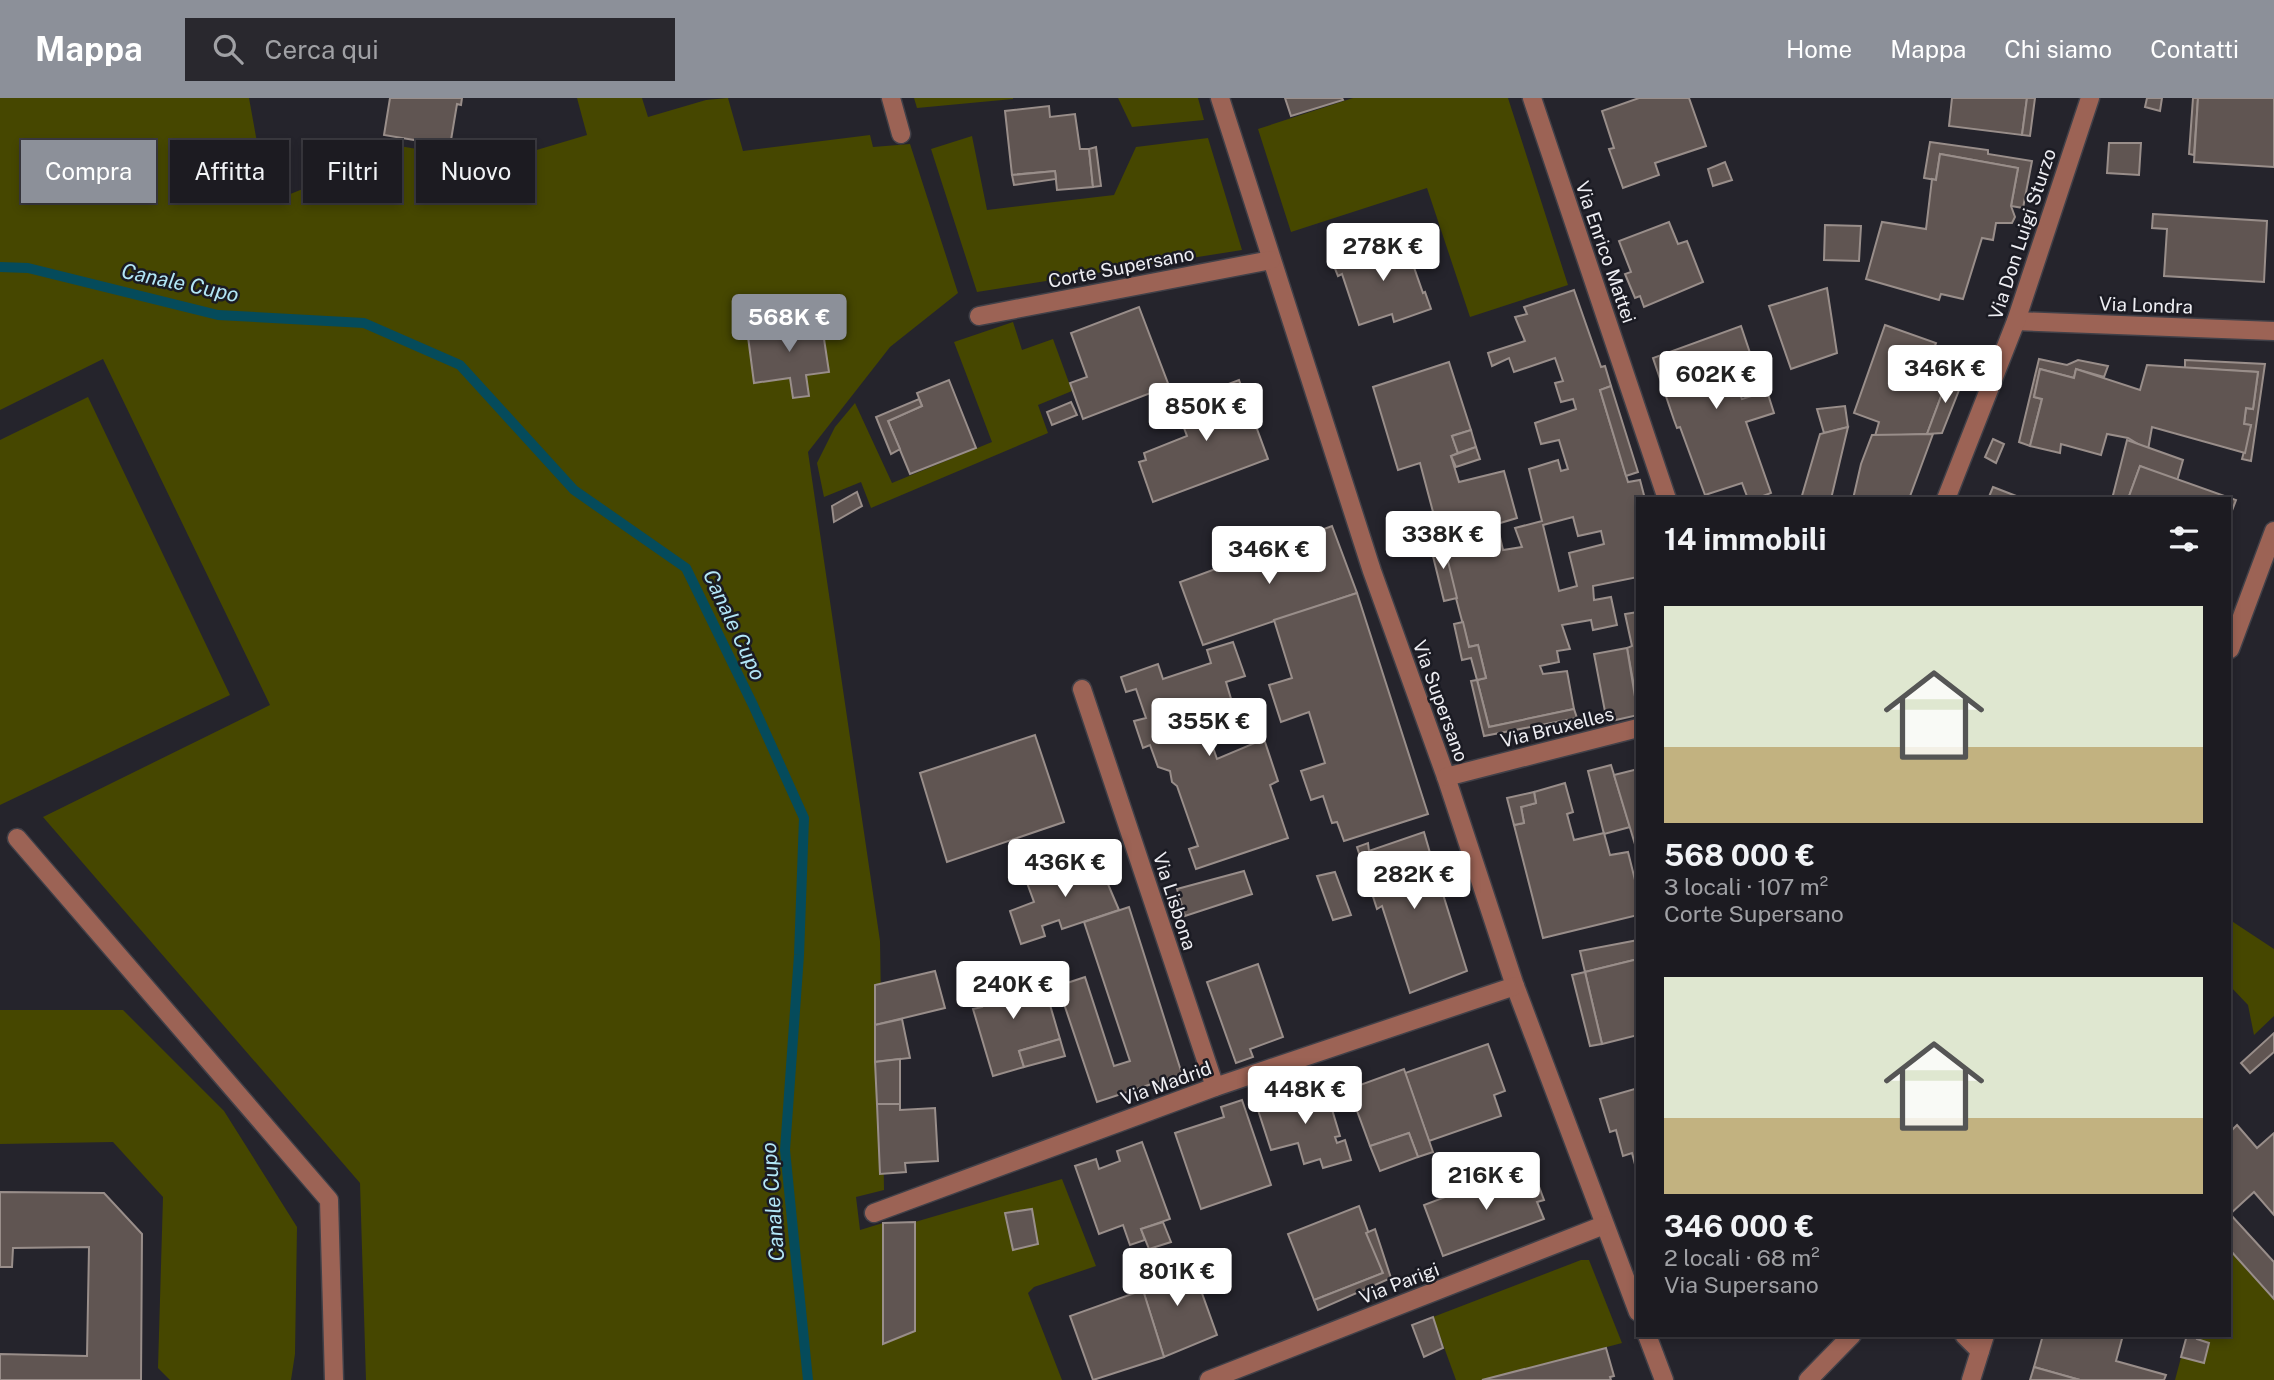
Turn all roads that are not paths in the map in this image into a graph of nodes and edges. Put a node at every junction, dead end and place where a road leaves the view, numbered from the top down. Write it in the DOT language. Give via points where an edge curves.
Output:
graph roads {
  1 [pos="891,98"];
  2 [pos="1220,98"];
  3 [pos="1532,98"];
  4 [pos="2090,98"];
  5 [pos="901,134"];
  6 [pos="1271,260"];
  7 [pos="979,316"];
  8 [pos="2016,321"];
  9 [pos="2274,331"];
  10 [pos="1666,497"];
  11 [pos="1947,497"];
  12 [pos="2274,530"];
  13 [pos="2231,646"];
  14 [pos="1082,689"];
  15 [pos="1636,729"];
  16 [pos="1446,778"];
  17 [pos="17,838"];
  18 [pos="1516,986"];
  19 [pos="1215,1087"];
  20 [pos="874,1213"];
  21 [pos="1604,1225"];
  22 [pos="1636,1307"];
  23 [pos="1648,1337"];
  24 [pos="1850,1337"];
  25 [pos="1982,1343"];
  26 [pos="334,1380"];
  27 [pos="1209,1380"];
  28 [pos="1664,1380"];
  29 [pos="1808,1380"];
  30 [pos="1971,1380"];
  1 -- 5 [label="street"];
  2 -- 6 [label="street, Via Supersano"];
  3 -- 10 [label="street, Via Enrico Mattei"];
  4 -- 8 [label="street, Via Don Luigi Sturzo"];
  6 -- 7 [label="street, Corte Supersano"];
  6 -- 16 [label="street, Via Supersano" via="1372,571"];
  8 -- 9 [label="street, Via Londra"];
  8 -- 11 [label="street, Via Don Luigi Sturzo"];
  12 -- 13 [label="street"];
  14 -- 19 [label="street, Via Lisbona"];
  15 -- 16 [label="street, Via Bruxelles"];
  16 -- 18 [label="street, Via Supersano"];
  17 -- 26 [label="street" via="329,1200"];
  18 -- 19 [label="street, Via Madrid"];
  18 -- 21 [label="street, Via Supersano"];
  19 -- 20 [label="street, Via Madrid"];
  21 -- 22 [label="street, Via Supersano"];
  21 -- 27 [label="street, Via Parigi"];
  23 -- 28 [label="street"];
  24 -- 29 [label="street"];
  25 -- 30 [label="street"];
}
